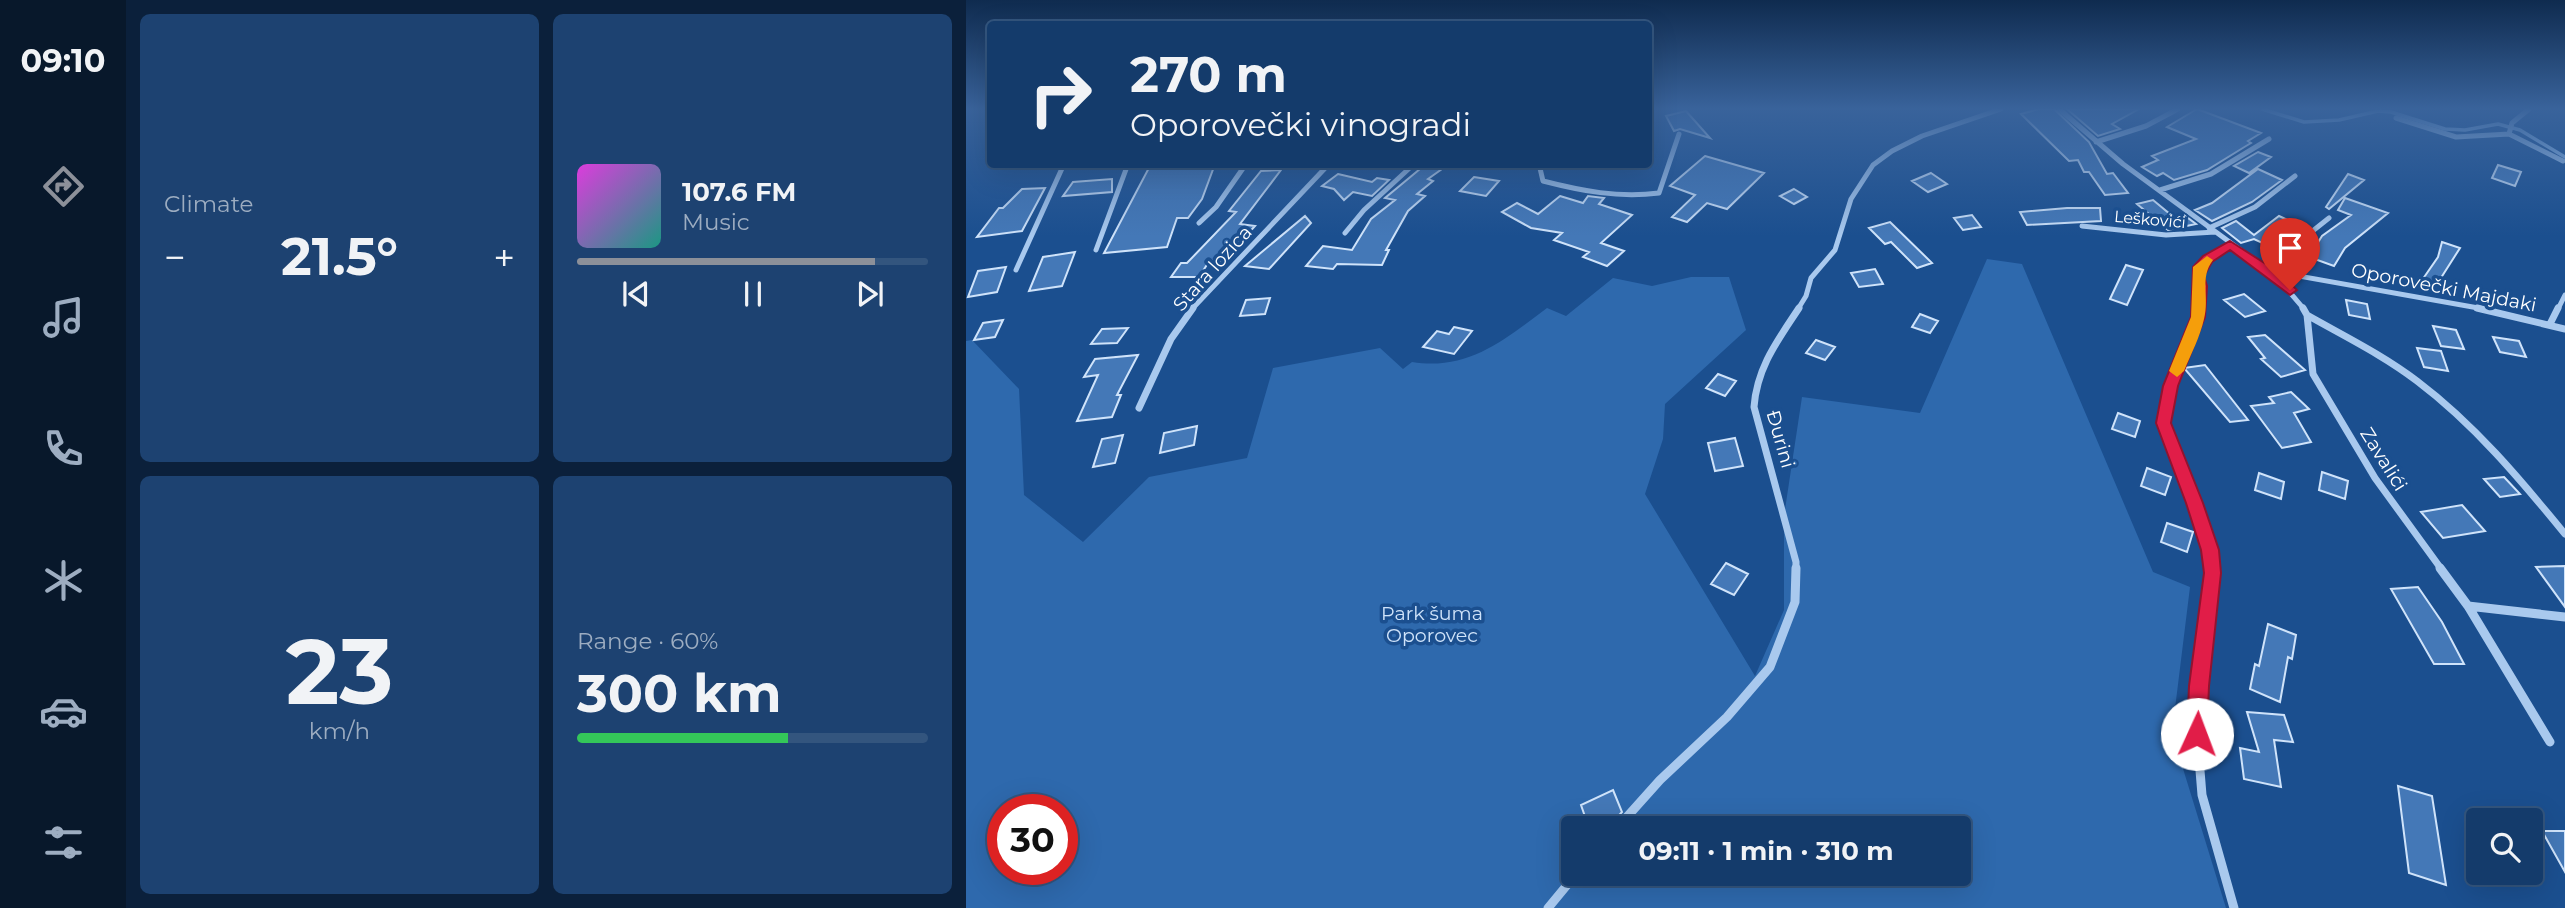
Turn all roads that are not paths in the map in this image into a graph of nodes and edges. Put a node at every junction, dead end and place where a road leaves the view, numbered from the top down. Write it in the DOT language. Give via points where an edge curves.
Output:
graph roads {
  1 [pos="1673,151"];
  2 [pos="1895,151"];
  3 [pos="2108,151"];
  4 [pos="2248,151"];
  5 [pos="2544,151"];
  6 [pos="2563,162"];
  7 [pos="1062,168"];
  8 [pos="1127,168"];
  9 [pos="1243,168"];
  10 [pos="1325,168"];
  11 [pos="1410,168"];
  12 [pos="1540,168"];
  13 [pos="2295,176"];
  14 [pos="2160,190"];
  15 [pos="2329,218"];
  16 [pos="1199,223"];
  17 [pos="2082,226"];
  18 [pos="2212,230"];
  19 [pos="1345,233"];
  20 [pos="2230,245"];
  21 [pos="1096,250"];
  22 [pos="1016,270"];
  23 [pos="2279,274"];
  24 [pos="2565,295"];
  25 [pos="2307,316"];
  26 [pos="2550,324"];
  27 [pos="2565,329"];
  28 [pos="1139,408"];
  29 [pos="2565,534"];
  30 [pos="2468,606"];
  31 [pos="2565,617"];
  32 [pos="2550,742"];
  33 [pos="1628,816"];
  34 [pos="1566,886"];
  35 [pos="1548,908"];
  36 [pos="2234,908"];
  1 -- 12 [label="street" via="1659,193 1631,198 1597,195 1543,181"];
  2 -- 33 [label="street, Đurini" via="1863,177 1845,214 1836,248 1811,278 1807,295 1760,367 1754,388 1754,407 1796,562 1795,602 1770,667"];
  3 -- 14 [label="street"];
  4 -- 14 [label="street" via="2211,174"];
  5 -- 6 [label="street"];
  7 -- 22 [label="street"];
  8 -- 21 [label="street"];
  9 -- 16 [label="street"];
  10 -- 28 [label="street, Stara lozica" via="1195,305 1171,339"];
  11 -- 19 [label="street"];
  13 -- 18 [label="street, Leškovići" via="2260,206"];
  14 -- 18 [label="street"];
  15 -- 23 [label="street" via="2300,241"];
  17 -- 18 [label="street, Leškovići" via="2171,236"];
  18 -- 20 [label="street"];
  20 -- 23 [label="street"];
  20 -- 36 [label="street" via="2200,267 2198,317 2170,386 2164,423 2210,550 2213,573 2197,734 2202,795"];
  23 -- 25 [label="street"];
  23 -- 26 [label="street, Oporovečki Majdaki" via="2453,302"];
  24 -- 26 [label="street"];
  25 -- 29 [label="street" via="2393,366 2438,399 2506,464"];
  25 -- 30 [label="street, Zavalići" via="2313,374 2375,478"];
  26 -- 27 [label="street, Oporovečki Majdaki"];
  30 -- 31 [label="street"];
  30 -- 32 [label="street, Zavalići"];
  34 -- 35 [label="street"];
}
